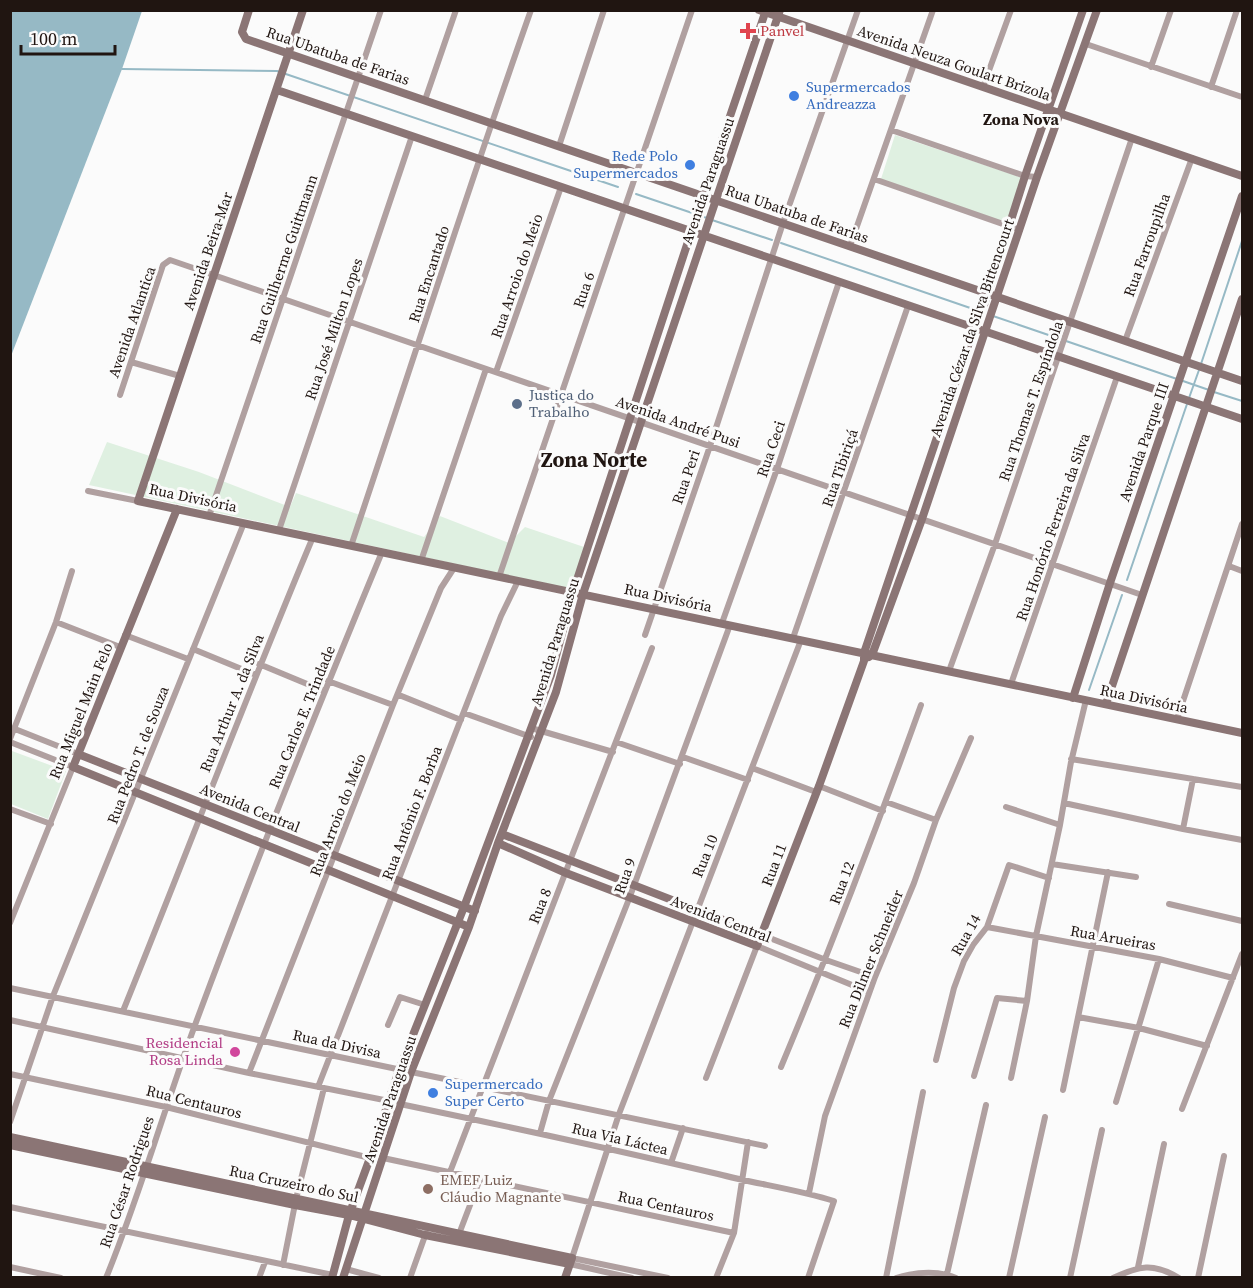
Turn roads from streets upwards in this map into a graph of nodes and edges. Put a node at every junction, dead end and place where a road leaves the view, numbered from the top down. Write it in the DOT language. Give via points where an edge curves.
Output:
graph roads {
  1 [pos="249,10"];
  2 [pos="303,10"];
  3 [pos="381,10"];
  4 [pos="456,10"];
  5 [pos="531,10"];
  6 [pos="604,10"];
  7 [pos="692,10"];
  8 [pos="858,10"];
  9 [pos="933,10"];
  10 [pos="1011,10"];
  11 [pos="1083,10"];
  12 [pos="1171,10"];
  13 [pos="1237,10"];
  14 [pos="764,11"];
  15 [pos="1097,11"];
  16 [pos="779,14"];
  17 [pos="848,41"];
  18 [pos="1086,44"];
  19 [pos="287,57"];
  20 [pos="914,63"];
  21 [pos="1151,67"];
  22 [pos="357,80"];
  23 [pos="984,87"];
  24 [pos="1211,87"];
  25 [pos="278,88"];
  26 [pos="1242,97"];
  27 [pos="425,100"];
  28 [pos="1049,110"];
  29 [pos="1060,113"];
  30 [pos="345,114"];
  31 [pos="491,123"];
  32 [pos="891,130"];
  33 [pos="412,136"];
  34 [pos="1132,138"];
  35 [pos="559,146"];
  36 [pos="1192,158"];
  37 [pos="479,159"];
  38 [pos="636,173"];
  39 [pos="1025,176"];
  40 [pos="1242,176"];
  41 [pos="1037,177"];
  42 [pos="874,179"];
  43 [pos="561,187"];
  44 [pos="1242,196"];
  45 [pos="702,200"];
  46 [pos="714,204"];
  47 [pos="624,207"];
  48 [pos="783,223"];
  49 [pos="1009,227"];
  50 [pos="1020,230"];
  51 [pos="692,232"];
  52 [pos="703,236"];
  53 [pos="850,246"];
  54 [pos="772,259"];
  55 [pos="170,260"];
  56 [pos="214,275"];
  57 [pos="839,282"];
  58 [pos="991,298"];
  59 [pos="283,299"];
  60 [pos="1242,299"];
  61 [pos="908,306"];
  62 [pos="350,322"];
  63 [pos="976,323"];
  64 [pos="1069,325"];
  65 [pos="986,328"];
  66 [pos="1125,341"];
  67 [pos="419,345"];
  68 [pos="1058,357"];
  69 [pos="130,362"];
  70 [pos="1186,362"];
  71 [pos="486,369"];
  72 [pos="496,372"];
  73 [pos="1214,374"];
  74 [pos="180,376"];
  75 [pos="1117,376"];
  76 [pos="1242,381"];
  77 [pos="120,394"];
  78 [pos="561,394"];
  79 [pos="1178,398"];
  80 [pos="1202,405"];
  81 [pos="630,418"];
  82 [pos="1242,420"];
  83 [pos="641,422"];
  84 [pos="710,446"];
  85 [pos="777,469"];
  86 [pos="88,491"];
  87 [pos="845,492"];
  88 [pos="138,501"];
  89 [pos="177,509"];
  90 [pos="911,515"];
  91 [pos="209,516"];
  92 [pos="922,519"];
  93 [pos="244,523"];
  94 [pos="1242,524"];
  95 [pos="279,530"];
  96 [pos="313,537"];
  97 [pos="995,544"];
  98 [pos="351,546"];
  99 [pos="382,552"];
  100 [pos="421,561"];
  101 [pos="1053,564"];
  102 [pos="1229,566"];
  103 [pos="454,568"];
  104 [pos="72,571"];
  105 [pos="1242,571"];
  106 [pos="499,578"];
  107 [pos="518,581"];
  108 [pos="1110,583"];
  109 [pos="573,592"];
  110 [pos="583,594"];
  111 [pos="1142,595"];
  112 [pos="654,609"];
  113 [pos="56,622"];
  114 [pos="726,624"];
  115 [pos="125,635"];
  116 [pos="645,635"];
  117 [pos="797,639"];
  118 [pos="120,647"];
  119 [pos="193,648"];
  120 [pos="652,648"];
  121 [pos="867,656"];
  122 [pos="188,659"];
  123 [pos="260,664"];
  124 [pos="949,671"];
  125 [pos="256,675"];
  126 [pos="328,681"];
  127 [pos="1011,684"];
  128 [pos="324,691"];
  129 [pos="399,695"];
  130 [pos="1073,698"];
  131 [pos="1086,700"];
  132 [pos="393,705"];
  133 [pos="921,705"];
  134 [pos="1106,705"];
  135 [pos="463,716"];
  136 [pos="1177,719"];
  137 [pos="15,729"];
  138 [pos="533,731"];
  139 [pos="1242,733"];
  140 [pos="971,738"];
  141 [pos="10,740"];
  142 [pos="616,742"];
  143 [pos="613,752"];
  144 [pos="78,754"];
  145 [pos="683,757"];
  146 [pos="1071,759"];
  147 [pos="680,764"];
  148 [pos="73,767"];
  149 [pos="752,768"];
  150 [pos="142,779"];
  151 [pos="1194,779"];
  152 [pos="748,780"];
  153 [pos="1242,787"];
  154 [pos="818,789"];
  155 [pos="137,793"];
  156 [pos="886,802"];
  157 [pos="1064,803"];
  158 [pos="205,804"];
  159 [pos="1006,807"];
  160 [pos="10,808"];
  161 [pos="883,811"];
  162 [pos="201,818"];
  163 [pos="936,820"];
  164 [pos="51,824"];
  165 [pos="1060,825"];
  166 [pos="1183,829"];
  167 [pos="270,830"];
  168 [pos="502,834"];
  169 [pos="1242,840"];
  170 [pos="498,843"];
  171 [pos="266,844"];
  172 [pos="335,856"];
  173 [pos="571,860"];
  174 [pos="1052,864"];
  175 [pos="329,869"];
  176 [pos="1108,872"];
  177 [pos="566,873"];
  178 [pos="1136,877"];
  179 [pos="1049,878"];
  180 [pos="399,881"];
  181 [pos="634,885"];
  182 [pos="393,895"];
  183 [pos="629,898"];
  184 [pos="1170,904"];
  185 [pos="464,907"];
  186 [pos="697,910"];
  187 [pos="475,911"];
  188 [pos="1242,921"];
  189 [pos="457,922"];
  190 [pos="10,923"];
  191 [pos="692,923"];
  192 [pos="469,927"];
  193 [pos="987,927"];
  194 [pos="762,935"];
  195 [pos="1036,936"];
  196 [pos="757,946"];
  197 [pos="1094,947"];
  198 [pos="1242,954"];
  199 [pos="1159,959"];
  200 [pos="826,960"];
  201 [pos="821,972"];
  202 [pos="875,977"];
  203 [pos="1233,978"];
  204 [pos="10,988"];
  205 [pos="869,992"];
  206 [pos="53,996"];
  207 [pos="1028,1001"];
  208 [pos="425,1005"];
  209 [pos="123,1011"];
  210 [pos="1078,1017"];
  211 [pos="10,1020"];
  212 [pos="388,1025"];
  213 [pos="194,1026"];
  214 [pos="43,1027"];
  215 [pos="1139,1028"];
  216 [pos="261,1041"];
  217 [pos="1207,1046"];
  218 [pos="330,1055"];
  219 [pos="183,1058"];
  220 [pos="936,1060"];
  221 [pos="781,1067"];
  222 [pos="399,1070"];
  223 [pos="411,1072"];
  224 [pos="249,1073"];
  225 [pos="10,1074"];
  226 [pos="974,1076"];
  227 [pos="25,1077"];
  228 [pos="706,1078"];
  229 [pos="1011,1078"];
  230 [pos="482,1087"];
  231 [pos="321,1088"];
  232 [pos="1063,1090"];
  233 [pos="923,1092"];
  234 [pos="389,1101"];
  235 [pos="549,1101"];
  236 [pos="1116,1102"];
  237 [pos="400,1104"];
  238 [pos="986,1105"];
  239 [pos="166,1107"];
  240 [pos="1182,1109"];
  241 [pos="619,1114"];
  242 [pos="1045,1117"];
  243 [pos="470,1118"];
  244 [pos="10,1122"];
  245 [pos="683,1128"];
  246 [pos="1102,1130"];
  247 [pos="540,1133"];
  248 [pos="10,1137"];
  249 [pos="748,1142"];
  250 [pos="309,1143"];
  251 [pos="1164,1144"];
  252 [pos="10,1145"];
  253 [pos="765,1146"];
  254 [pos="608,1149"];
  255 [pos="52,1150"];
  256 [pos="1224,1156"];
  257 [pos="370,1158"];
  258 [pos="382,1158"];
  259 [pos="671,1163"];
  260 [pos="147,1170"];
  261 [pos="450,1172"];
  262 [pos="480,1179"];
  263 [pos="743,1180"];
  264 [pos="809,1193"];
  265 [pos="296,1202"];
  266 [pos="591,1203"];
  267 [pos="10,1207"];
  268 [pos="350,1212"];
  269 [pos="364,1216"];
  270 [pos="125,1230"];
  271 [pos="426,1231"];
  272 [pos="734,1233"];
  273 [pos="459,1234"];
  274 [pos="571,1261"];
  275 [pos="265,1262"];
  276 [pos="283,1265"];
  277 [pos="10,1267"];
  278 [pos="1138,1267"];
  279 [pos="344,1273"];
  280 [pos="947,1274"];
  281 [pos="333,1276"];
  282 [pos="61,1278"];
  283 [pos="106,1278"];
  284 [pos="259,1278"];
  285 [pos="379,1278"];
  286 [pos="410,1278"];
  287 [pos="565,1278"];
  288 [pos="632,1278"];
  289 [pos="668,1278"];
  290 [pos="716,1278"];
  291 [pos="808,1278"];
  292 [pos="886,1278"];
  293 [pos="896,1278"];
  294 [pos="956,1278"];
  295 [pos="1009,1278"];
  296 [pos="1070,1278"];
  297 [pos="1113,1278"];
  298 [pos="1179,1278"];
  299 [pos="1198,1278"];
  1 -- 19 [label="street, Rua Ubatuba de Farias" via="242,36"];
  2 -- 19 [label="street, Avenida Beira-Mar"];
  3 -- 22 [label="street, Rua Guilherme Guittmann"];
  4 -- 27 [label="street"];
  5 -- 31 [label="street, Rua Encantado"];
  6 -- 35 [label="street"];
  7 -- 38 [label="street, Rua 6"];
  8 -- 17 [label="street"];
  9 -- 20 [label="street"];
  10 -- 23 [label="street"];
  11 -- 28 [label="street, Avenida Cézar da Silva Bittencourt"];
  12 -- 21 [label="street"];
  13 -- 24 [label="street"];
  14 -- 16 [label="street, Avenida Neuza Goulart Brizola"];
  14 -- 45 [label="street, Avenida Paraguassu"];
  15 -- 18 [label="street, Avenida Cézar da Silva Bittencourt"];
  16 -- 17 [label="street, Avenida Neuza Goulart Brizola"];
  16 -- 46 [label="street, Avenida Paraguassu"];
  17 -- 20 [label="street, Avenida Neuza Goulart Brizola"];
  17 -- 48 [label="street"];
  18 -- 21 [label="street"];
  18 -- 29 [label="street, Avenida Cézar da Silva Bittencourt"];
  19 -- 22 [label="street, Rua Ubatuba de Farias"];
  19 -- 25 [label="street, Avenida Beira-Mar"];
  20 -- 23 [label="street, Avenida Neuza Goulart Brizola"];
  20 -- 32 [label="street"];
  21 -- 24 [label="street"];
  22 -- 27 [label="street, Rua Ubatuba de Farias"];
  22 -- 30 [label="street, Rua Guilherme Guittmann"];
  23 -- 28 [label="street, Avenida Neuza Goulart Brizola"];
  24 -- 26 [label="street"];
  25 -- 30 [label="street"];
  25 -- 56 [label="street, Avenida Beira-Mar"];
  27 -- 31 [label="street, Rua Ubatuba de Farias"];
  28 -- 29 [label="street, Avenida Neuza Goulart Brizola"];
  28 -- 39 [label="street, Avenida Cézar da Silva Bittencourt"];
  29 -- 34 [label="street, Avenida Neuza Goulart Brizola"];
  29 -- 41 [label="street, Avenida Cézar da Silva Bittencourt"];
  30 -- 33 [label="street"];
  30 -- 59 [label="street, Rua Guilherme Guittmann"];
  31 -- 35 [label="street, Rua Ubatuba de Farias"];
  31 -- 37 [label="street, Rua Encantado"];
  32 -- 39 [label="street"];
  32 -- 42 [label="street"];
  33 -- 37 [label="street"];
  33 -- 62 [label="street, Rua José Milton Lopes"];
  34 -- 36 [label="street, Avenida Neuza Goulart Brizola"];
  34 -- 64 [label="street, Rua Thomas T. Espíndola"];
  35 -- 38 [label="street, Rua Ubatuba de Farias"];
  36 -- 40 [label="street, Avenida Neuza Goulart Brizola"];
  36 -- 66 [label="street, Rua Farroupilha"];
  37 -- 43 [label="street"];
  37 -- 67 [label="street, Rua Encantado"];
  38 -- 45 [label="street, Rua Ubatuba de Farias"];
  38 -- 47 [label="street, Rua 6"];
  39 -- 41 [label="street"];
  39 -- 49 [label="street, Avenida Cézar da Silva Bittencourt"];
  41 -- 50 [label="street, Avenida Cézar da Silva Bittencourt"];
  42 -- 49 [label="street"];
  42 -- 53 [label="street"];
  43 -- 47 [label="street"];
  43 -- 72 [label="street, Rua Arroio do Meio"];
  44 -- 70 [label="street, Avenida Parque III"];
  45 -- 46 [label="street, Rua Ubatuba de Farias"];
  45 -- 51 [label="street, Avenida Paraguassu"];
  46 -- 48 [label="street, Rua Ubatuba de Farias"];
  46 -- 52 [label="street, Avenida Paraguassu"];
  47 -- 51 [label="street"];
  47 -- 78 [label="street, Rua 6"];
  48 -- 53 [label="street, Rua Ubatuba de Farias"];
  48 -- 54 [label="street, Rua Peri"];
  49 -- 50 [label="street"];
  49 -- 58 [label="street, Avenida Cézar da Silva Bittencourt"];
  50 -- 58 [label="street, Avenida Cézar da Silva Bittencourt"];
  51 -- 52 [label="street"];
  51 -- 81 [label="street, Avenida Paraguassu"];
  52 -- 54 [label="street"];
  52 -- 83 [label="street, Avenida Paraguassu"];
  53 -- 58 [label="street, Rua Ubatuba de Farias"];
  54 -- 57 [label="street"];
  54 -- 84 [label="street, Rua Peri"];
  55 -- 56 [label="street, Avenida André Pusi"];
  55 -- 69 [label="street, Avenida Atlantica" via="163,265"];
  56 -- 59 [label="street, Avenida André Pusi"];
  56 -- 74 [label="street, Avenida Beira-Mar"];
  57 -- 61 [label="street"];
  57 -- 85 [label="street, Rua Ceci"];
  58 -- 63 [label="street, Avenida Cézar da Silva Bittencourt"];
  58 -- 64 [label="street, Rua Ubatuba de Farias"];
  58 -- 65 [label="street, Avenida Cézar da Silva Bittencourt"];
  59 -- 62 [label="street, Avenida André Pusi"];
  59 -- 91 [label="street, Rua Guilherme Guittmann"];
  60 -- 73 [label="street"];
  61 -- 63 [label="street"];
  61 -- 87 [label="street, Rua Tibiriçá"];
  62 -- 67 [label="street, Avenida André Pusi"];
  62 -- 95 [label="street, Rua José Milton Lopes"];
  63 -- 65 [label="street"];
  63 -- 90 [label="street, Avenida Cézar da Silva Bittencourt"];
  64 -- 66 [label="street, Rua Ubatuba de Farias"];
  64 -- 68 [label="street, Rua Thomas T. Espíndola"];
  65 -- 68 [label="street"];
  65 -- 92 [label="street, Avenida Cézar da Silva Bittencourt"];
  66 -- 70 [label="street, Rua Ubatuba de Farias"];
  67 -- 71 [label="street, Avenida André Pusi"];
  67 -- 98 [label="street, Rua Encantado"];
  68 -- 75 [label="street"];
  68 -- 97 [label="street, Rua Thomas T. Espíndola"];
  69 -- 74 [label="street"];
  69 -- 77 [label="street, Avenida Atlantica"];
  70 -- 73 [label="street, Rua Ubatuba de Farias"];
  70 -- 79 [label="street, Avenida Parque III" via="1177,385"];
  71 -- 72 [label="street, Avenida André Pusi"];
  71 -- 100 [label="street"];
  72 -- 78 [label="street, Avenida André Pusi"];
  73 -- 76 [label="street, Rua Ubatuba de Farias"];
  73 -- 80 [label="street" via="1209,397"];
  74 -- 88 [label="street, Avenida Beira-Mar"];
  75 -- 79 [label="street"];
  75 -- 101 [label="street, Rua Honório Ferreira da Silva"];
  78 -- 81 [label="street, Avenida André Pusi"];
  78 -- 106 [label="street, Rua 6"];
  79 -- 80 [label="street"];
  79 -- 108 [label="street, Avenida Parque III"];
  80 -- 82 [label="street"];
  80 -- 111 [label="street"];
  81 -- 83 [label="street, Avenida André Pusi"];
  81 -- 109 [label="street, Avenida Paraguassu"];
  83 -- 84 [label="street, Avenida André Pusi"];
  83 -- 110 [label="street, Avenida Paraguassu"];
  84 -- 85 [label="street, Avenida André Pusi"];
  84 -- 112 [label="street, Rua Peri"];
  85 -- 87 [label="street, Avenida André Pusi"];
  85 -- 114 [label="street, Rua Ceci"];
  86 -- 88 [label="street, Rua Divisória"];
  87 -- 90 [label="street, Avenida André Pusi"];
  87 -- 117 [label="street, Rua Tibiriçá"];
  88 -- 89 [label="street, Rua Divisória"];
  89 -- 91 [label="street, Rua Divisória"];
  89 -- 115 [label="street, Rua Miguel Main Felo"];
  90 -- 92 [label="street, Avenida André Pusi"];
  90 -- 121 [label="street, Avenida Cézar da Silva Bittencourt"];
  91 -- 93 [label="street, Rua Divisória"];
  92 -- 97 [label="street, Avenida André Pusi"];
  92 -- 121 [label="street, Avenida Cézar da Silva Bittencourt"];
  93 -- 95 [label="street, Rua Divisória"];
  93 -- 119 [label="street, Rua Pedro T. de Souza"];
  94 -- 102 [label="street"];
  95 -- 96 [label="street, Rua Divisória"];
  96 -- 98 [label="street, Rua Divisória"];
  96 -- 123 [label="street, Rua Arthur A. da Silva"];
  97 -- 101 [label="street, Avenida André Pusi"];
  97 -- 124 [label="street, Rua Thomas T. Espíndola"];
  98 -- 99 [label="street, Rua Divisória"];
  99 -- 100 [label="street, Rua Divisória"];
  99 -- 126 [label="street, Rua Carlos E. Trindade"];
  100 -- 103 [label="street, Rua Divisória"];
  101 -- 108 [label="street, Avenida André Pusi"];
  101 -- 127 [label="street, Rua Honório Ferreira da Silva"];
  102 -- 105 [label="street"];
  102 -- 136 [label="street"];
  103 -- 106 [label="street, Rua Divisória"];
  103 -- 129 [label="street, Rua Arroio do Meio" via="441,588"];
  104 -- 113 [label="street"];
  106 -- 107 [label="street, Rua Divisória"];
  107 -- 109 [label="street, Rua Divisória"];
  107 -- 135 [label="street, Rua Antônio F. Borba"];
  108 -- 111 [label="street, Avenida André Pusi"];
  108 -- 130 [label="street, Avenida Parque III"];
  109 -- 110 [label="street, Rua Divisória"];
  109 -- 138 [label="street, Avenida Paraguassu"];
  110 -- 112 [label="street, Rua Divisória"];
  110 -- 138 [label="street, Avenida Paraguassu" via="556,692"];
  111 -- 134 [label="street"];
  112 -- 114 [label="street, Rua Divisória"];
  112 -- 116 [label="street, Rua Peri"];
  113 -- 118 [label="street"];
  113 -- 137 [label="street"];
  114 -- 117 [label="street, Rua Divisória"];
  114 -- 145 [label="street, Rua 9"];
  115 -- 118 [label="street, Rua Miguel Main Felo"];
  115 -- 122 [label="street"];
  117 -- 121 [label="street, Rua Divisória"];
  117 -- 149 [label="street, Rua 10"];
  118 -- 144 [label="street, Rua Miguel Main Felo"];
  119 -- 122 [label="street, Rua Pedro T. de Souza"];
  119 -- 125 [label="street"];
  120 -- 142 [label="street, Rua 8"];
  121 -- 124 [label="street, Rua Divisória"];
  121 -- 154 [label="street, Rua 11"];
  122 -- 150 [label="street, Rua Pedro T. de Souza"];
  123 -- 125 [label="street, Rua Arthur A. da Silva"];
  123 -- 128 [label="street"];
  124 -- 127 [label="street, Rua Divisória"];
  125 -- 158 [label="street, Rua Arthur A. da Silva"];
  126 -- 128 [label="street, Rua Carlos E. Trindade"];
  126 -- 132 [label="street"];
  127 -- 130 [label="street, Rua Divisória"];
  128 -- 167 [label="street, Rua Carlos E. Trindade"];
  129 -- 132 [label="street, Rua Arroio do Meio"];
  129 -- 135 [label="street"];
  130 -- 131 [label="street, Rua Divisória"];
  131 -- 134 [label="street, Rua Divisória"];
  131 -- 146 [label="street"];
  132 -- 172 [label="street, Rua Arroio do Meio"];
  133 -- 156 [label="street, Rua 12"];
  134 -- 136 [label="street, Rua Divisória"];
  135 -- 138 [label="street"];
  135 -- 180 [label="street, Rua Antônio F. Borba"];
  136 -- 139 [label="street, Rua Divisória"];
  137 -- 141 [label="street"];
  137 -- 144 [label="street, Avenida Central"];
  138 -- 143 [label="street"];
  138 -- 168 [label="street, Avenida Paraguassu" via="537,740"];
  138 -- 185 [label="street, Avenida Paraguassu"];
  140 -- 163 [label="street, Rua Dilmer Schneider"];
  141 -- 148 [label="street, Avenida Central"];
  142 -- 143 [label="street, Rua 8"];
  142 -- 147 [label="street"];
  143 -- 173 [label="street, Rua 8"];
  144 -- 148 [label="street, Rua Miguel Main Felo"];
  144 -- 150 [label="street, Avenida Central"];
  145 -- 147 [label="street, Rua 9"];
  145 -- 152 [label="street"];
  146 -- 151 [label="street"];
  146 -- 157 [label="street"];
  147 -- 181 [label="street, Rua 9"];
  148 -- 155 [label="street, Avenida Central"];
  148 -- 164 [label="street, Rua Miguel Main Felo"];
  149 -- 152 [label="street, Rua 10"];
  149 -- 154 [label="street"];
  150 -- 155 [label="street, Rua Pedro T. de Souza"];
  150 -- 158 [label="street, Avenida Central"];
  151 -- 153 [label="street"];
  151 -- 166 [label="street"];
  152 -- 186 [label="street, Rua 10"];
  154 -- 161 [label="street"];
  154 -- 194 [label="street, Rua 11"];
  155 -- 162 [label="street, Avenida Central"];
  155 -- 206 [label="street, Rua Pedro T. de Souza"];
  156 -- 161 [label="street, Rua 12"];
  156 -- 163 [label="street"];
  157 -- 165 [label="street"];
  157 -- 166 [label="street"];
  158 -- 162 [label="street, Rua Arthur A. da Silva"];
  158 -- 167 [label="street, Avenida Central"];
  159 -- 165 [label="street"];
  160 -- 164 [label="street"];
  161 -- 200 [label="street, Rua 12"];
  162 -- 171 [label="street, Avenida Central"];
  162 -- 209 [label="street, Rua Arthur A. da Silva"];
  163 -- 202 [label="street, Rua Dilmer Schneider"];
  164 -- 190 [label="street, Rua Miguel Main Felo"];
  165 -- 174 [label="street"];
  166 -- 169 [label="street"];
  167 -- 171 [label="street, Rua Carlos E. Trindade"];
  167 -- 172 [label="street, Avenida Central"];
  168 -- 170 [label="street, Avenida Paraguassu"];
  168 -- 173 [label="street, Avenida Central"];
  170 -- 177 [label="street, Avenida Central"];
  170 -- 187 [label="street, Avenida Paraguassu"];
  171 -- 175 [label="street, Avenida Central"];
  171 -- 213 [label="street, Rua Carlos E. Trindade"];
  172 -- 175 [label="street, Rua Arroio do Meio"];
  172 -- 180 [label="street, Avenida Central"];
  173 -- 177 [label="street, Rua 8"];
  173 -- 181 [label="street, Avenida Central"];
  174 -- 176 [label="street"];
  174 -- 179 [label="street"];
  175 -- 182 [label="street, Avenida Central"];
  175 -- 216 [label="street, Rua Arroio do Meio"];
  176 -- 178 [label="street"];
  176 -- 197 [label="street"];
  177 -- 183 [label="street, Avenida Central"];
  177 -- 230 [label="street, Rua 8"];
  179 -- 193 [label="street, Rua 14" via="1009,865"];
  179 -- 195 [label="street"];
  180 -- 182 [label="street, Rua Antônio F. Borba"];
  180 -- 185 [label="street, Avenida Central"];
  181 -- 183 [label="street, Rua 9"];
  181 -- 186 [label="street, Avenida Central"];
  182 -- 189 [label="street, Avenida Central"];
  182 -- 218 [label="street, Rua Antônio F. Borba"];
  183 -- 191 [label="street, Avenida Central"];
  183 -- 235 [label="street, Rua 9"];
  184 -- 188 [label="street"];
  185 -- 187 [label="street, Avenida Central"];
  185 -- 189 [label="street, Avenida Paraguassu"];
  186 -- 191 [label="street, Rua 10"];
  186 -- 194 [label="street, Avenida Central"];
  187 -- 192 [label="street, Avenida Paraguassu"];
  189 -- 192 [label="street, Avenida Central"];
  189 -- 208 [label="street, Avenida Paraguassu"];
  191 -- 196 [label="street, Avenida Central"];
  191 -- 241 [label="street, Rua 10"];
  192 -- 223 [label="street, Avenida Paraguassu"];
  193 -- 195 [label="street, Rua Arueiras"];
  193 -- 220 [label="street, Rua 14" via="964,961"];
  194 -- 196 [label="street, Rua 11"];
  194 -- 200 [label="street, Avenida Central"];
  195 -- 197 [label="street, Rua Arueiras"];
  195 -- 207 [label="street"];
  196 -- 201 [label="street, Avenida Central"];
  196 -- 228 [label="street, Rua 11"];
  197 -- 199 [label="street, Rua Arueiras"];
  197 -- 210 [label="street"];
  198 -- 203 [label="street"];
  199 -- 203 [label="street, Rua Arueiras"];
  199 -- 215 [label="street"];
  200 -- 201 [label="street, Rua 12"];
  200 -- 202 [label="street, Avenida Central"];
  201 -- 205 [label="street, Avenida Central"];
  201 -- 221 [label="street, Rua 12"];
  202 -- 205 [label="street, Rua Dilmer Schneider"];
  203 -- 217 [label="street"];
  204 -- 206 [label="street, Rua da Divisa"];
  205 -- 264 [label="street, Rua Dilmer Schneider" via="825,1116"];
  206 -- 209 [label="street, Rua da Divisa"];
  206 -- 214 [label="street, Rua Pedro T. de Souza"];
  207 -- 226 [label="street" via="998,998"];
  207 -- 229 [label="street"];
  208 -- 212 [label="street" via="400,997"];
  208 -- 222 [label="street, Avenida Paraguassu"];
  209 -- 213 [label="street, Rua da Divisa"];
  210 -- 215 [label="street"];
  210 -- 232 [label="street"];
  211 -- 214 [label="street"];
  213 -- 216 [label="street, Rua da Divisa"];
  213 -- 219 [label="street, Rua César Rodrigues"];
  214 -- 219 [label="street"];
  214 -- 227 [label="street, Rua Pedro T. de Souza"];
  215 -- 217 [label="street"];
  215 -- 236 [label="street"];
  216 -- 218 [label="street, Rua da Divisa"];
  216 -- 224 [label="street, Rua Arroio do Meio"];
  217 -- 240 [label="street"];
  218 -- 222 [label="street, Rua da Divisa"];
  218 -- 231 [label="street, Rua Antônio F. Borba"];
  219 -- 224 [label="street"];
  219 -- 239 [label="street, Rua César Rodrigues"];
  222 -- 223 [label="street, Rua da Divisa"];
  222 -- 234 [label="street, Avenida Paraguassu"];
  223 -- 230 [label="street, Rua da Divisa"];
  223 -- 237 [label="street, Avenida Paraguassu"];
  224 -- 231 [label="street"];
  225 -- 227 [label="street, Rua Centauros"];
  227 -- 239 [label="street, Rua Centauros"];
  227 -- 244 [label="street, Rua Pedro T. de Souza"];
  230 -- 235 [label="street, Rua da Divisa"];
  230 -- 243 [label="street, Rua 8"];
  231 -- 234 [label="street"];
  231 -- 250 [label="street, Rua Antônio F. Borba"];
  233 -- 292 [label="street"];
  234 -- 257 [label="street, Avenida Paraguassu"];
  235 -- 241 [label="street, Rua da Divisa"];
  235 -- 247 [label="street, Rua 9"];
  237 -- 243 [label="street, Rua Via Láctea"];
  237 -- 258 [label="street, Avenida Paraguassu"];
  238 -- 280 [label="street"];
  239 -- 250 [label="street, Rua Centauros"];
  239 -- 260 [label="street, Rua César Rodrigues"];
  241 -- 245 [label="street, Rua da Divisa"];
  241 -- 254 [label="street, Rua 10"];
  242 -- 295 [label="street"];
  243 -- 247 [label="street, Rua Via Láctea"];
  243 -- 261 [label="street, Rua 8"];
  245 -- 249 [label="street, Rua da Divisa"];
  245 -- 259 [label="street"];
  246 -- 296 [label="street"];
  247 -- 254 [label="street, Rua Via Láctea"];
  248 -- 255 [label="street, Rua Cruzeiro do Sul"];
  249 -- 253 [label="street, Rua da Divisa"];
  249 -- 263 [label="street"];
  250 -- 257 [label="street, Rua Centauros"];
  250 -- 265 [label="street, Rua Antônio F. Borba"];
  251 -- 278 [label="street"];
  252 -- 255 [label="street, Rua Cruzeiro do Sul"];
  254 -- 259 [label="street, Rua Via Láctea"];
  254 -- 266 [label="street, Rua 10"];
  255 -- 260 [label="street, Rua Cruzeiro do Sul"];
  256 -- 299 [label="street"];
  257 -- 268 [label="street, Avenida Paraguassu"];
  258 -- 261 [label="street, Rua Centauros"];
  258 -- 269 [label="street, Avenida Paraguassu"];
  259 -- 263 [label="street, Rua Via Láctea"];
  260 -- 265 [label="street, Rua Cruzeiro do Sul"];
  260 -- 270 [label="street, Rua César Rodrigues"];
  261 -- 262 [label="street, Rua Centauros"];
  262 -- 266 [label="street, Rua Centauros"];
  262 -- 273 [label="street"];
  263 -- 264 [label="street, Rua Via Láctea"];
  263 -- 272 [label="street"];
  264 -- 291 [label="street, Rua Via Láctea" via="834,1201"];
  265 -- 268 [label="street, Rua Cruzeiro do Sul"];
  265 -- 276 [label="street, Rua Antônio F. Borba"];
  266 -- 272 [label="street, Rua Centauros"];
  266 -- 274 [label="street, Rua 10"];
  267 -- 270 [label="street"];
  268 -- 269 [label="street, Rua Cruzeiro do Sul"];
  268 -- 281 [label="street, Avenida Paraguassu"];
  269 -- 271 [label="street, Rua Cruzeiro do Sul"];
  269 -- 279 [label="street, Avenida Paraguassu"];
  270 -- 275 [label="street"];
  270 -- 283 [label="street, Rua César Rodrigues"];
  271 -- 273 [label="street, Rua Cruzeiro do Sul"];
  271 -- 274 [label="street, Rua Cruzeiro do Sul"];
  271 -- 286 [label="street"];
  272 -- 290 [label="street"];
  273 -- 274 [label="street, Rua Cruzeiro do Sul"];
  274 -- 287 [label="street"];
  274 -- 288 [label="street"];
  274 -- 289 [label="street"];
  275 -- 276 [label="street"];
  275 -- 284 [label="street"];
  276 -- 281 [label="street"];
  277 -- 282 [label="street"];
  278 -- 297 [label="street"];
  278 -- 298 [label="street" via="1156,1267"];
  279 -- 285 [label="street"];
  280 -- 293 [label="street" via="921,1272"];
  280 -- 294 [label="street"];
}
